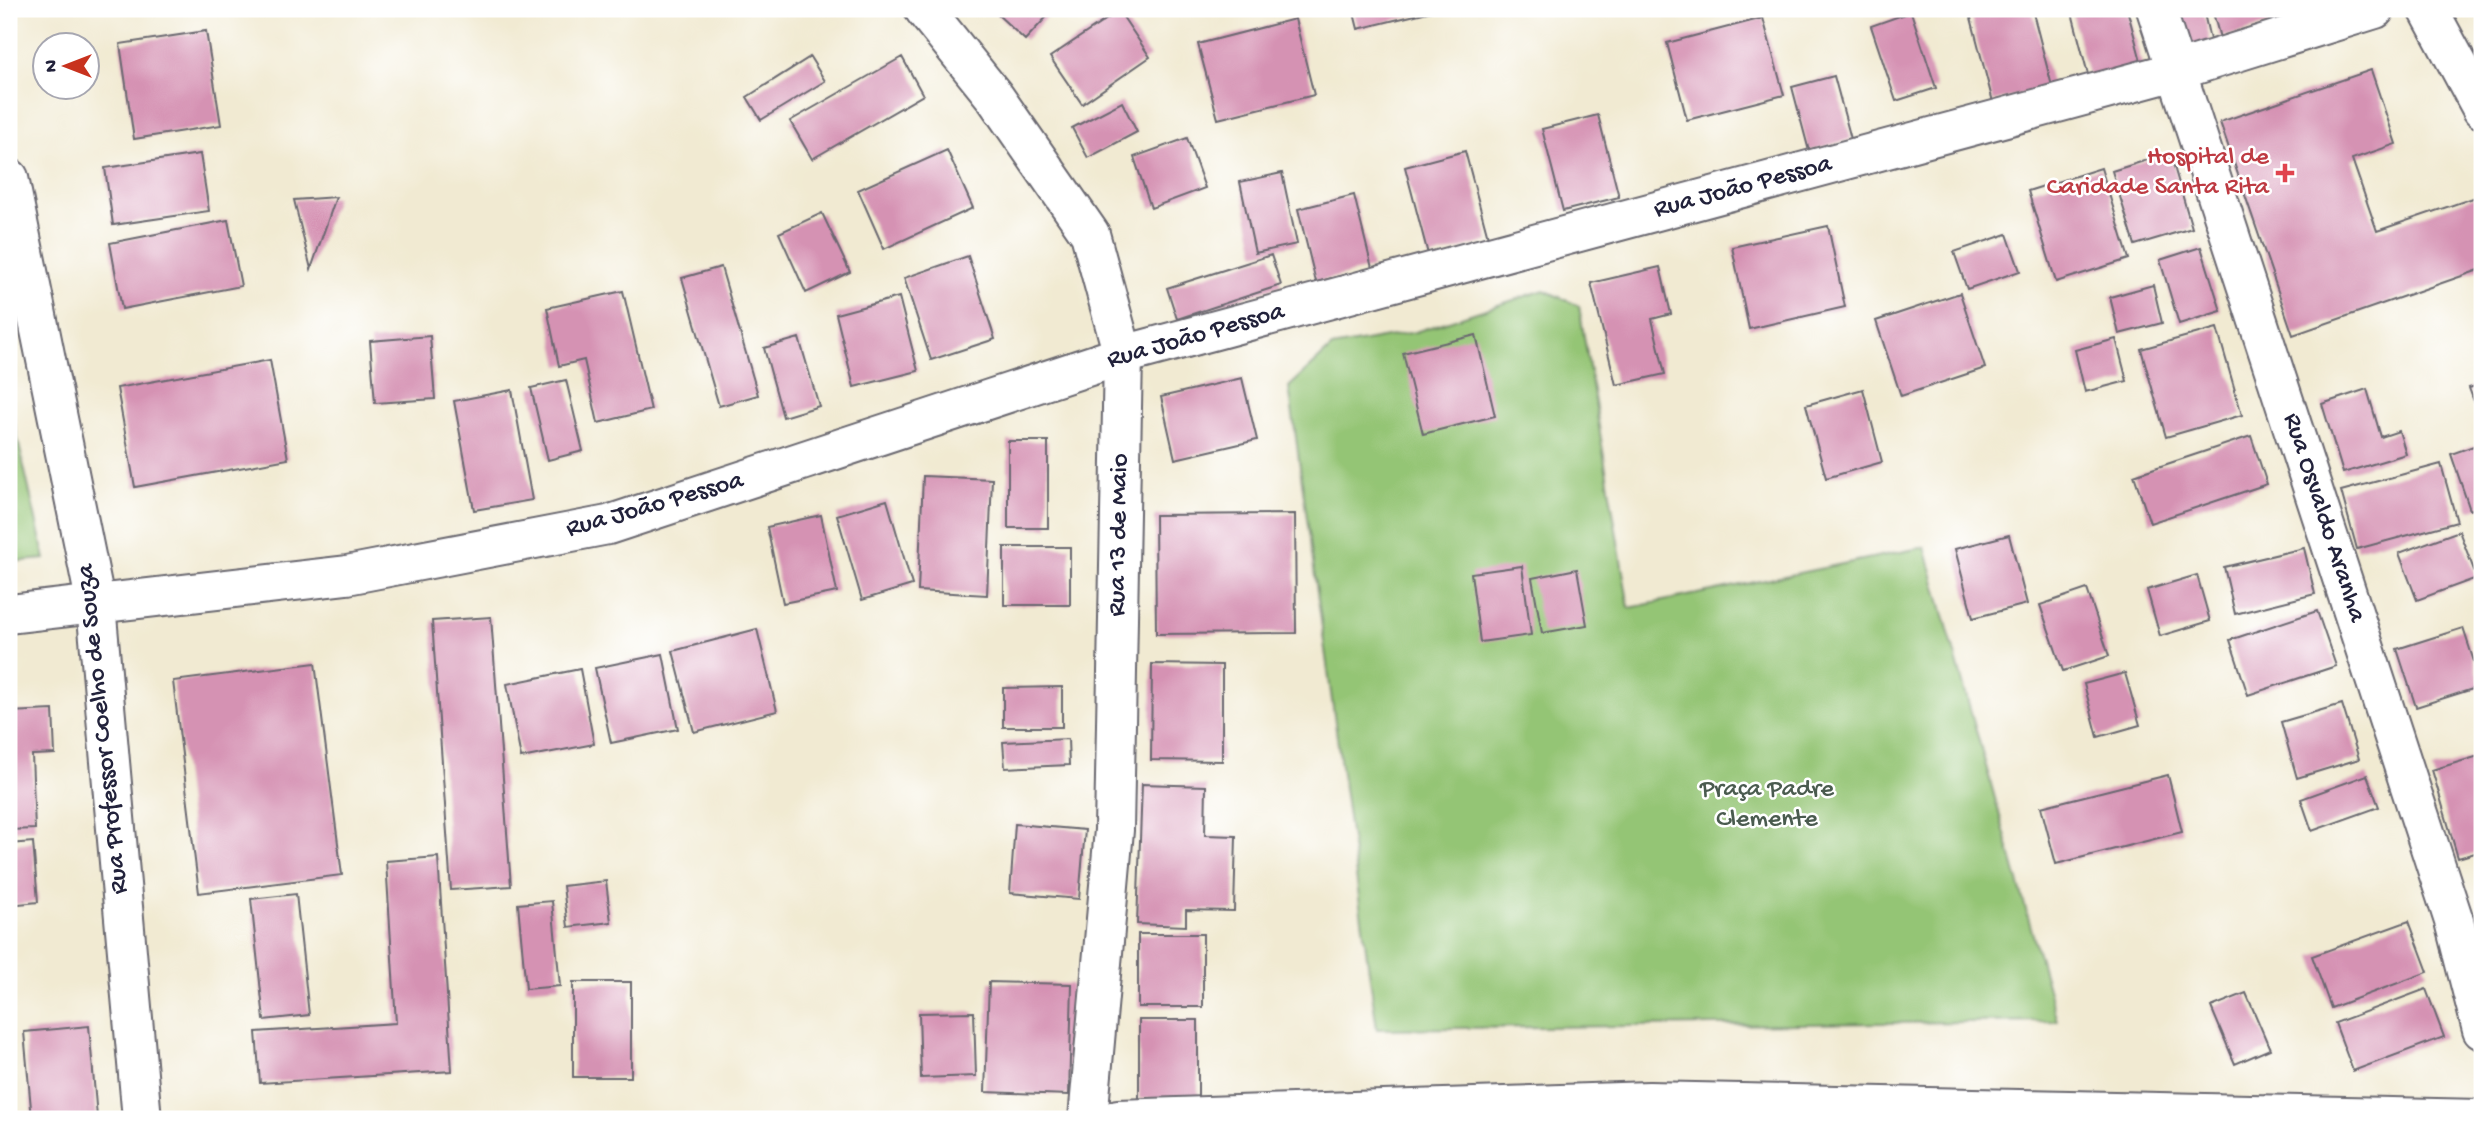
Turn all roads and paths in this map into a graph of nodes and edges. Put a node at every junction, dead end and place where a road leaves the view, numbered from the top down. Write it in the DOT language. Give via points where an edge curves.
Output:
graph roads {
  1 [pos="924,9"];
  2 [pos="2156,9"];
  3 [pos="2375,9"];
  4 [pos="2428,9"];
  5 [pos="2176,71"];
  6 [pos="2482,109"];
  7 [pos="9,178"];
  8 [pos="1123,355"];
  9 [pos="96,605"];
  10 [pos="9,614"];
  11 [pos="2482,1030"];
  12 [pos="1649,1110"];
  13 [pos="142,1119"];
  14 [pos="1088,1119"];
  15 [pos="1118,1119"];
  16 [pos="2482,1119"];
  1 -- 8 [label="street, Rua 13 de Maio" via="994,96 1090,234"];
  2 -- 5 [label="street, Rua Osvaldo Aranha"];
  3 -- 5 [label="street, Rua João Pessoa"];
  4 -- 6 [label="street"];
  5 -- 8 [label="street, Rua João Pessoa"];
  5 -- 11 [label="street, Rua Osvaldo Aranha" via="2454,920"];
  7 -- 9 [label="street, Rua Professor Coelho de Souza"];
  8 -- 9 [label="street, Rua João Pessoa" via="608,525 347,575"];
  8 -- 14 [label="street, Rua 13 de Maio" via="1114,830"];
  9 -- 10 [label="street, Rua João Pessoa"];
  9 -- 13 [label="street, Rua Professor Coelho de Souza"];
  12 -- 15 [label="street"];
  12 -- 16 [label="street"];
}
